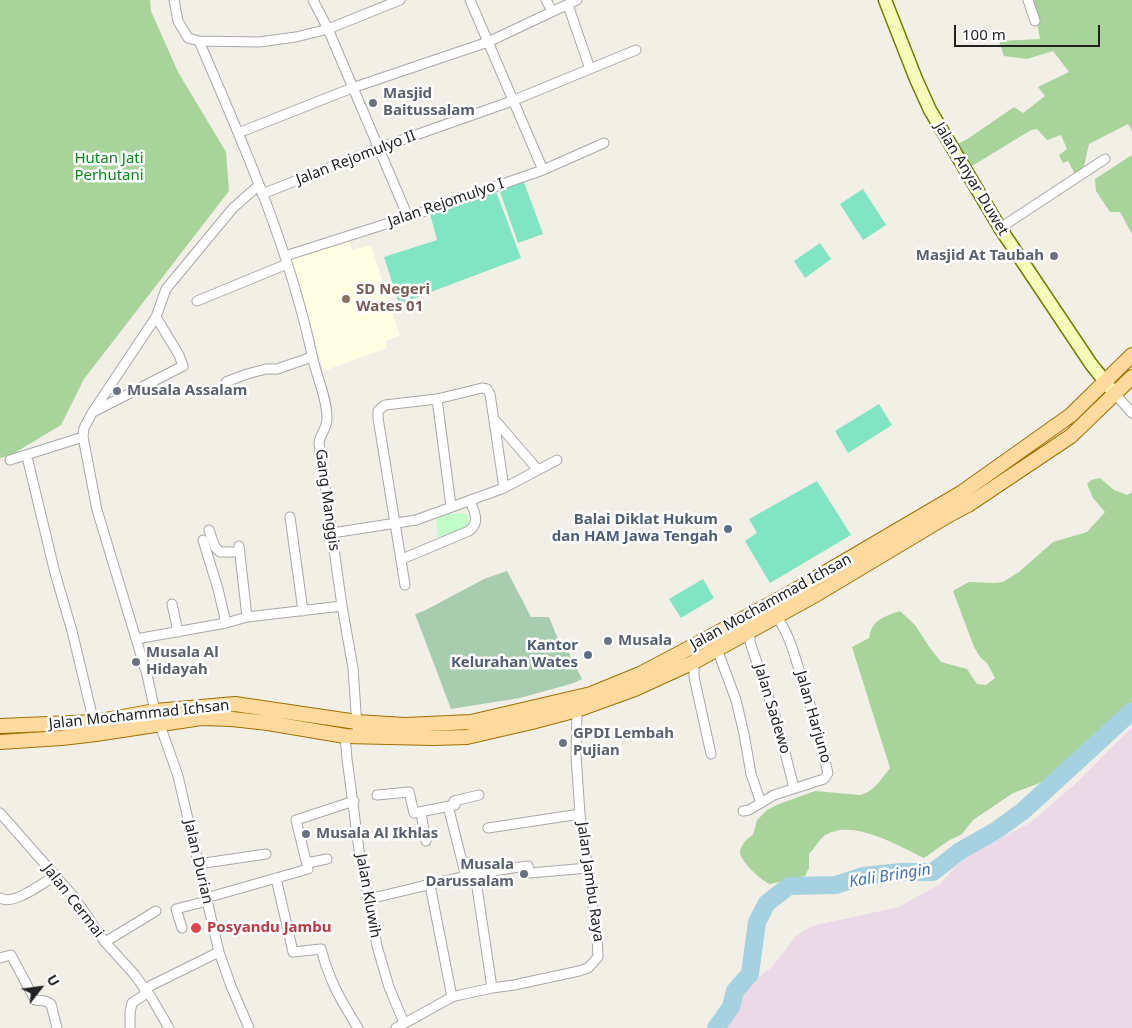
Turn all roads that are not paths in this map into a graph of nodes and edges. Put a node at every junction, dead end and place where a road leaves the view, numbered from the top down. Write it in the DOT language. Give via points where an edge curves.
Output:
graph roads {
  1 [pos="174,0"];
  2 [pos="312,0"];
  3 [pos="400,0"];
  4 [pos="470,0"];
  5 [pos="546,0"];
  6 [pos="577,0"];
  7 [pos="885,0"];
  8 [pos="1028,0"];
  9 [pos="380,4"];
  10 [pos="568,5"];
  11 [pos="552,11"];
  12 [pos="1035,21"];
  13 [pos="328,30"];
  14 [pos="200,41"];
  15 [pos="488,42"];
  16 [pos="636,50"];
  17 [pos="590,69"];
  18 [pos="352,88"];
  19 [pos="512,101"];
  20 [pos="238,133"];
  21 [pos="604,143"];
  22 [pos="379,148"];
  23 [pos="1105,159"];
  24 [pos="543,170"];
  25 [pos="260,190"];
  26 [pos="408,217"];
  27 [pos="1000,228"];
  28 [pos="286,260"];
  29 [pos="197,301"];
  30 [pos="156,317"];
  31 [pos="1132,355"];
  32 [pos="312,357"];
  33 [pos="1132,377"];
  34 [pos="226,382"];
  35 [pos="1106,382"];
  36 [pos="1115,394"];
  37 [pos="437,399"];
  38 [pos="92,413"];
  39 [pos="1132,413"];
  40 [pos="494,419"];
  41 [pos="83,438"];
  42 [pos="10,460"];
  43 [pos="556,460"];
  44 [pos="28,461"];
  45 [pos="538,470"];
  46 [pos="504,488"];
  47 [pos="470,500"];
  48 [pos="452,506"];
  49 [pos="290,517"];
  50 [pos="395,524"];
  51 [pos="209,530"];
  52 [pos="332,533"];
  53 [pos="203,540"];
  54 [pos="402,559"];
  55 [pos="405,585"];
  56 [pos="172,604"];
  57 [pos="342,606"];
  58 [pos="303,611"];
  59 [pos="772,611"];
  60 [pos="247,617"];
  61 [pos="226,623"];
  62 [pos="750,631"];
  63 [pos="178,632"];
  64 [pos="136,639"];
  65 [pos="717,649"];
  66 [pos="694,662"];
  67 [pos="577,710"];
  68 [pos="530,716"];
  69 [pos="157,718"];
  70 [pos="351,721"];
  71 [pos="0,726"];
  72 [pos="95,728"];
  73 [pos="351,736"];
  74 [pos="0,742"];
  75 [pos="712,754"];
  76 [pos="794,788"];
  77 [pos="377,795"];
  78 [pos="480,796"];
  79 [pos="354,801"];
  80 [pos="760,803"];
  81 [pos="448,806"];
  82 [pos="743,811"];
  83 [pos="421,812"];
  84 [pos="0,813"];
  85 [pos="580,814"];
  86 [pos="488,828"];
  87 [pos="426,841"];
  88 [pos="266,854"];
  89 [pos="327,859"];
  90 [pos="306,863"];
  91 [pos="198,864"];
  92 [pos="588,868"];
  93 [pos="470,875"];
  94 [pos="55,876"];
  95 [pos="276,878"];
  96 [pos="430,886"];
  97 [pos="0,898"];
  98 [pos="206,899"];
  99 [pos="368,899"];
  100 [pos="156,911"];
  101 [pos="182,928"];
  102 [pos="106,942"];
  103 [pos="219,952"];
  104 [pos="0,958"];
  105 [pos="492,988"];
  106 [pos="146,991"];
  107 [pos="452,997"];
  108 [pos="400,1026"];
  109 [pos="57,1028"];
  110 [pos="130,1028"];
  111 [pos="169,1028"];
  112 [pos="249,1028"];
  113 [pos="358,1028"];
  1 -- 14 [label="street" via="178,21 188,38"];
  2 -- 13 [label="street"];
  3 -- 9 [label="street"];
  4 -- 15 [label="street"];
  5 -- 11 [label="street"];
  6 -- 10 [label="street"];
  7 -- 27 [label="street, Jalan Anyar Duwet" via="930,110"];
  8 -- 12 [label="street"];
  9 -- 13 [label="street"];
  10 -- 11 [label="street"];
  10 -- 17 [label="street"];
  11 -- 15 [label="street"];
  13 -- 14 [label="street" via="259,42"];
  13 -- 18 [label="street"];
  14 -- 20 [label="street, Gang Manggis"];
  15 -- 18 [label="street"];
  15 -- 19 [label="street"];
  16 -- 17 [label="street, Jalan Rejomulyo II"];
  17 -- 19 [label="street, Jalan Rejomulyo II"];
  18 -- 20 [label="street"];
  18 -- 22 [label="street"];
  19 -- 22 [label="street, Jalan Rejomulyo II"];
  19 -- 24 [label="street"];
  20 -- 25 [label="street, Gang Manggis"];
  21 -- 24 [label="street, Jalan Rejomulyo I"];
  22 -- 25 [label="street, Jalan Rejomulyo II"];
  22 -- 26 [label="street"];
  23 -- 27 [label="street"];
  24 -- 26 [label="street, Jalan Rejomulyo I"];
  25 -- 28 [label="street, Gang Manggis"];
  25 -- 30 [label="street" via="233,208 166,289"];
  26 -- 28 [label="street, Jalan Rejomulyo I"];
  27 -- 35 [label="street, Jalan Anyar Duwet"];
  28 -- 29 [label="street, Jalan Rejomulyo I"];
  28 -- 32 [label="street, Gang Manggis"];
  30 -- 38 [label="street"];
  30 -- 38 [label="street" via="179,355 182,366"];
  31 -- 35 [label="main road, Jalan Mochammad Ichsan"];
  32 -- 34 [label="street"];
  32 -- 52 [label="street, Gang Manggis" via="327,417 319,443"];
  33 -- 36 [label="main road, Jalan Mochammad Ichsan"];
  35 -- 36 [label="street, Jalan Anyar Duwet"];
  35 -- 59 [label="main road, Jalan Mochammad Ichsan" via="1071,415 961,493"];
  36 -- 39 [label="street"];
  36 -- 59 [label="main road, Jalan Mochammad Ichsan" via="1071,436 968,505 817,594"];
  37 -- 40 [label="street" via="486,389 490,394"];
  37 -- 48 [label="street"];
  37 -- 50 [label="street" via="385,405 378,411"];
  38 -- 41 [label="street"];
  40 -- 45 [label="street"];
  40 -- 46 [label="street"];
  41 -- 42 [label="street"];
  41 -- 64 [label="street, Jalan Durian" via="97,510"];
  43 -- 45 [label="street"];
  44 -- 72 [label="street"];
  45 -- 46 [label="street"];
  46 -- 47 [label="street"];
  47 -- 48 [label="street"];
  47 -- 54 [label="street" via="475,526"];
  48 -- 50 [label="street" via="416,520"];
  49 -- 58 [label="street"];
  50 -- 52 [label="street"];
  50 -- 54 [label="street"];
  51 -- 60 [label="street" via="220,552 239,549"];
  52 -- 57 [label="street, Gang Manggis"];
  53 -- 61 [label="street"];
  54 -- 55 [label="street"];
  56 -- 63 [label="street"];
  57 -- 58 [label="street"];
  57 -- 70 [label="street, Gang Manggis" via="353,668"];
  58 -- 60 [label="street"];
  59 -- 62 [label="main road, Jalan Mochammad Ichsan"];
  59 -- 68 [label="main road, Jalan Mochammad Ichsan" via="640,674"];
  59 -- 76 [label="street, Jalan Harjuno" via="786,630 828,773 824,779"];
  60 -- 61 [label="street"];
  61 -- 63 [label="street"];
  62 -- 65 [label="main road, Jalan Mochammad Ichsan"];
  62 -- 76 [label="street, Jalan Sadewo" via="750,642"];
  63 -- 64 [label="street"];
  64 -- 69 [label="street, Jalan Durian"];
  65 -- 66 [label="main road, Jalan Mochammad Ichsan"];
  65 -- 80 [label="street" via="736,700"];
  66 -- 67 [label="main road, Jalan Mochammad Ichsan" via="635,689"];
  66 -- 75 [label="street" via="694,676"];
  67 -- 68 [label="main road, Jalan Mochammad Ichsan"];
  67 -- 85 [label="street, Jalan Jambu Raya"];
  68 -- 70 [label="main road, Jalan Mochammad Ichsan" via="405,725"];
  68 -- 73 [label="main road, Jalan Mochammad Ichsan" via="467,737"];
  69 -- 70 [label="main road, Jalan Mochammad Ichsan" via="235,704"];
  69 -- 72 [label="main road, Jalan Mochammad Ichsan"];
  69 -- 73 [label="main road, Jalan Mochammad Ichsan" via="232,719"];
  69 -- 91 [label="street, Jalan Durian" via="178,776"];
  70 -- 73 [label="main road"];
  71 -- 72 [label="main road, Jalan Mochammad Ichsan"];
  72 -- 74 [label="main road, Jalan Mochammad Ichsan" via="62,738"];
  73 -- 79 [label="street, Jalan Kluwih" via="347,759"];
  76 -- 80 [label="street, Jalan Harjuno"];
  77 -- 83 [label="street" via="409,792 413,812"];
  78 -- 81 [label="street" via="454,801 454,805"];
  79 -- 90 [label="street" via="296,820"];
  79 -- 99 [label="street, Jalan Kluwih"];
  80 -- 82 [label="street, Jalan Harjuno"];
  81 -- 83 [label="street"];
  81 -- 93 [label="street"];
  83 -- 87 [label="street"];
  84 -- 94 [label="street, Jalan Cermai"];
  85 -- 86 [label="street"];
  85 -- 92 [label="street, Jalan Jambu Raya"];
  88 -- 91 [label="street"];
  89 -- 90 [label="street"];
  90 -- 95 [label="street" via="307,870"];
  91 -- 98 [label="street, Jalan Durian"];
  92 -- 93 [label="street" via="530,873 528,866"];
  92 -- 105 [label="street, Jalan Jambu Raya" via="599,950 594,963 580,971"];
  93 -- 96 [label="street"];
  93 -- 105 [label="street"];
  94 -- 97 [label="street" via="14,900"];
  94 -- 102 [label="street, Jalan Cermai"];
  95 -- 98 [label="street"];
  95 -- 113 [label="street" via="293,952 321,948 328,975"];
  96 -- 99 [label="street"];
  96 -- 107 [label="street"];
  98 -- 101 [label="street" via="176,910"];
  98 -- 103 [label="street, Jalan Durian"];
  99 -- 108 [label="street, Jalan Kluwih" via="382,967"];
  100 -- 102 [label="street"];
  102 -- 106 [label="street, Jalan Cermai"];
  103 -- 106 [label="street" via="168,976"];
  103 -- 112 [label="street, Jalan Durian"];
  104 -- 109 [label="street" via="11,955 35,1000 51,1004"];
  105 -- 107 [label="street, Jalan Jambu Raya"];
  106 -- 110 [label="street" via="132,1003"];
  106 -- 111 [label="street, Jalan Cermai"];
  107 -- 108 [label="street, Jalan Jambu Raya"];
}
